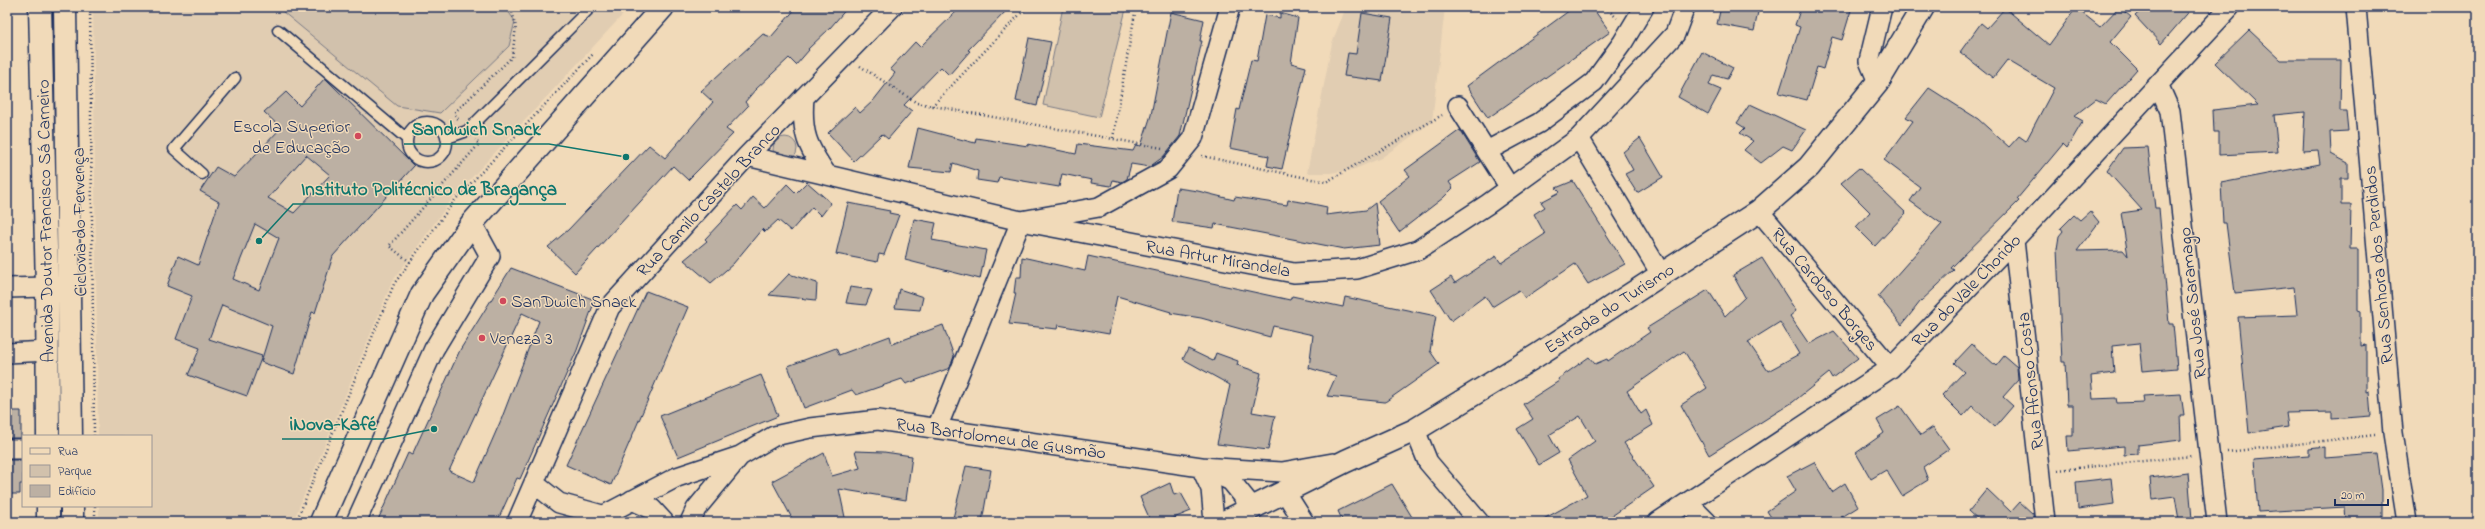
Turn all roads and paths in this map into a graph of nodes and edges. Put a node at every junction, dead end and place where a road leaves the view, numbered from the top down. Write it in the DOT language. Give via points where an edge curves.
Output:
graph roads {
  1 [pos="40,7"];
  2 [pos="65,7"];
  3 [pos="90,7"];
  4 [pos="591,7"];
  5 [pos="663,7"];
  6 [pos="892,7"];
  7 [pos="1027,7"];
  8 [pos="1136,7"];
  9 [pos="1230,7"];
  10 [pos="1644,7"];
  11 [pos="1685,7"];
  12 [pos="1882,7"];
  13 [pos="1923,7"];
  14 [pos="2230,7"];
  15 [pos="2356,7"];
  16 [pos="278,30"];
  17 [pos="844,56"];
  18 [pos="235,78"];
  19 [pos="1878,82"];
  20 [pos="2159,86"];
  21 [pos="804,97"];
  22 [pos="932,106"];
  23 [pos="1458,106"];
  24 [pos="446,137"];
  25 [pos="1113,138"];
  26 [pos="1579,138"];
  27 [pos="407,139"];
  28 [pos="1487,151"];
  29 [pos="1183,152"];
  30 [pos="747,156"];
  31 [pos="202,174"];
  32 [pos="827,175"];
  33 [pos="1510,188"];
  34 [pos="1759,211"];
  35 [pos="1021,221"];
  36 [pos="472,223"];
  37 [pos="2014,240"];
  38 [pos="389,246"];
  39 [pos="410,262"];
  40 [pos="1661,274"];
  41 [pos="47,287"];
  42 [pos="7,288"];
  43 [pos="48,352"];
  44 [pos="7,353"];
  45 [pos="1892,368"];
  46 [pos="937,428"];
  47 [pos="1415,430"];
  48 [pos="48,435"];
  49 [pos="71,435"];
  50 [pos="94,435"];
  51 [pos="7,449"];
  52 [pos="22,449"];
  53 [pos="740,456"];
  54 [pos="1346,461"];
  55 [pos="1201,467"];
  56 [pos="535,484"];
  57 [pos="1285,492"];
  58 [pos="632,500"];
  59 [pos="1688,503"];
  60 [pos="48,507"];
  61 [pos="72,507"];
  62 [pos="95,507"];
  63 [pos="1252,507"];
  64 [pos="596,518"];
  65 [pos="48,522"];
  66 [pos="72,522"];
  67 [pos="95,522"];
  68 [pos="321,522"];
  69 [pos="356,522"];
  70 [pos="517,522"];
  71 [pos="664,522"];
  72 [pos="690,522"];
  73 [pos="1214,522"];
  74 [pos="1224,522"];
  75 [pos="1304,522"];
  76 [pos="1479,522"];
  77 [pos="1658,522"];
  78 [pos="1706,522"];
  79 [pos="2045,522"];
  80 [pos="2217,522"];
  81 [pos="2407,522"];
  1 -- 41 [label="main road, Avenida Doutor Francisco Sá Carneiro"];
  2 -- 49 [label="main road, Avenida Doutor Francisco Sá Carneiro"];
  3 -- 50 [label="path, Ciclovia do Fervença"];
  4 -- 24 [label="lane" via="467,131"];
  5 -- 36 [label="main road"];
  6 -- 17 [label="street, Rua Camilo Castelo Branco"];
  7 -- 22 [label="path"];
  8 -- 25 [label="path"];
  9 -- 29 [label="street" via="1193,138"];
  10 -- 28 [label="street" via="1594,82 1539,123"];
  11 -- 26 [label="street, Rua Artur Mirandela" via="1675,34"];
  12 -- 19 [label="street" via="1870,61"];
  13 -- 19 [label="main road, Estrada do Turismo"];
  14 -- 20 [label="street, Rua do Vale Chorido"];
  15 -- 81 [label="street, Rua Senhora dos Perdidos" via="2393,433"];
  16 -- 27 [label="lane"];
  17 -- 21 [label="street, Rua Camilo Castelo Branco"];
  17 -- 22 [label="path" via="917,103"];
  18 -- 31 [label="lane" via="174,149"];
  19 -- 34 [label="main road, Estrada do Turismo" via="1809,167"];
  20 -- 37 [label="street, Rua do Vale Chorido"];
  20 -- 80 [label="street, Rua José Saramago" via="2170,111"];
  21 -- 30 [label="street, Rua Camilo Castelo Branco"];
  21 -- 32 [label="street" via="802,120 809,149"];
  22 -- 25 [label="path"];
  23 -- 28 [label="street"];
  23 -- 29 [label="path" via="1326,182"];
  24 -- 27 [label="lane" via="439,126 426,122 413,127"];
  24 -- 27 [label="lane" via="446,150 442,156 428,163 414,158 410,153"];
  25 -- 29 [label="path"];
  26 -- 33 [label="street, Rua Artur Mirandela"];
  26 -- 40 [label="street"];
  28 -- 33 [label="street"];
  29 -- 35 [label="street" via="1168,169 1099,207"];
  30 -- 32 [label="street, Rua Artur Mirandela"];
  30 -- 56 [label="street, Rua Camilo Castelo Branco" via="610,307"];
  32 -- 35 [label="street, Rua Artur Mirandela"];
  33 -- 35 [label="street, Rua Artur Mirandela" via="1418,250 1357,269 1302,273"];
  34 -- 40 [label="main road, Estrada do Turismo"];
  34 -- 45 [label="street, Rua Cardoso Borges"];
  35 -- 46 [label="street"];
  36 -- 68 [label="main road" via="422,294"];
  36 -- 69 [label="street" via="490,256 434,349"];
  37 -- 45 [label="street, Rua do Vale Chorido"];
  37 -- 79 [label="street, Rua Afonso Costa"];
  38 -- 39 [label="path"];
  40 -- 47 [label="main road, Estrada do Turismo" via="1536,356"];
  41 -- 42 [label="street"];
  41 -- 43 [label="main road, Avenida Doutor Francisco Sá Carneiro"];
  43 -- 44 [label="street"];
  43 -- 48 [label="main road, Avenida Doutor Francisco Sá Carneiro"];
  45 -- 59 [label="street, Rua do Vale Chorido"];
  46 -- 53 [label="street, Rua Bartolomeu de Gusmão" via="878,420 810,428 774,436"];
  46 -- 55 [label="street, Rua Bartolomeu de Gusmão"];
  47 -- 54 [label="main road, Estrada do Turismo"];
  47 -- 76 [label="street" via="1428,462"];
  51 -- 52 [label="street"];
  53 -- 58 [label="street, Rua Bartolomeu de Gusmão" via="677,477"];
  53 -- 72 [label="street, Rua Bartolomeu de Gusmão" via="696,509"];
  54 -- 55 [label="street" via="1282,472"];
  54 -- 57 [label="main road, Estrada do Turismo"];
  55 -- 63 [label="street, Rua Bartolomeu de Gusmão" via="1231,481"];
  55 -- 73 [label="street" via="1212,489"];
  56 -- 64 [label="street" via="559,503"];
  56 -- 70 [label="street, Rua Camilo Castelo Branco"];
  57 -- 63 [label="main road, Estrada do Turismo"];
  57 -- 75 [label="street"];
  58 -- 64 [label="street, Rua Bartolomeu de Gusmão"];
  58 -- 71 [label="street" via="652,508"];
  59 -- 77 [label="street, Rua do Vale Chorido"];
  59 -- 78 [label="street"];
  60 -- 65 [label="main road"];
  61 -- 66 [label="main road"];
  62 -- 67 [label="path"];
  63 -- 74 [label="main road, Estrada do Turismo"];
}
